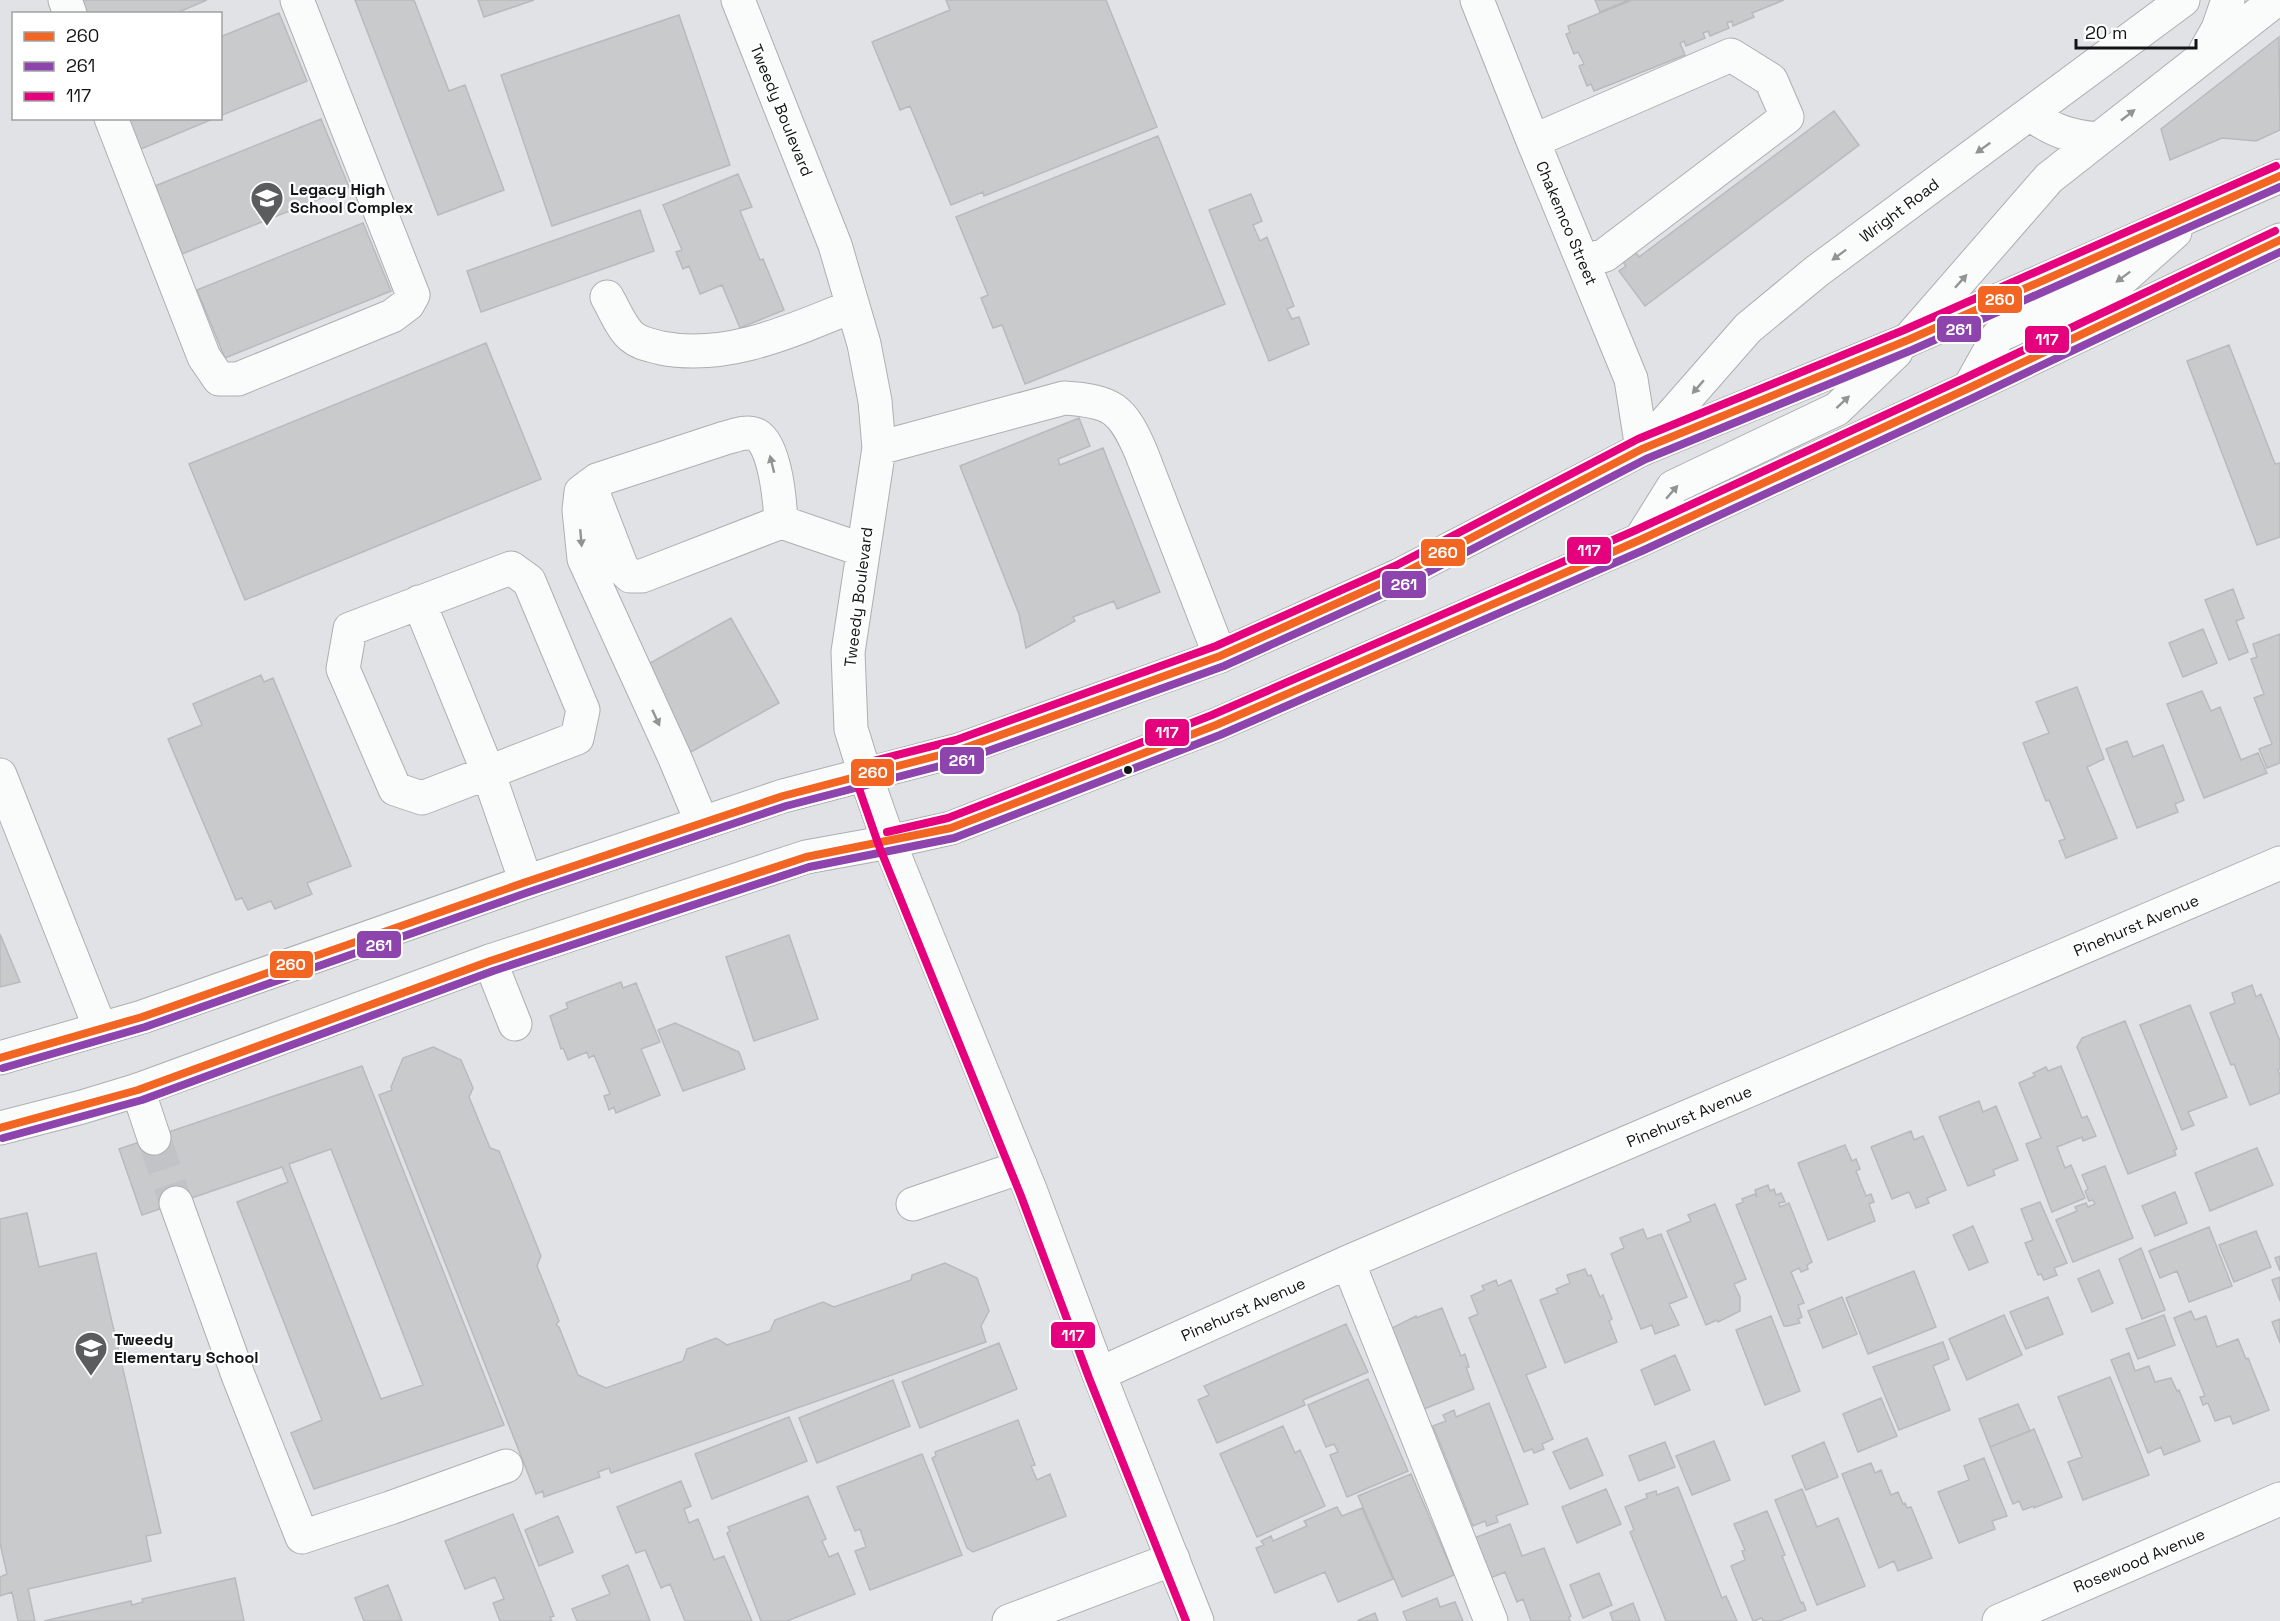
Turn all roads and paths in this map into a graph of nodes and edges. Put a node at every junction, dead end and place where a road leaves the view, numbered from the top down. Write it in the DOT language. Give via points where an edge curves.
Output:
graph roads {
  1 [pos="297,0"];
  2 [pos="738,0"];
  3 [pos="1477,0"];
  4 [pos="2183,0"];
  5 [pos="2228,0"];
  6 [pos="2276,0"];
  7 [pos="2202,57"];
  8 [pos="2030,114"];
  9 [pos="112,120"];
  10 [pos="2097,139"];
  11 [pos="1533,141"];
  12 [pos="2280,176"];
  13 [pos="2198,211"];
  14 [pos="2280,240"];
  15 [pos="1583,262"];
  16 [pos="608,297"];
  17 [pos="853,306"];
  18 [pos="1908,340"];
  19 [pos="1969,388"];
  20 [pos="879,448"];
  21 [pos="1642,449"];
  22 [pos="590,485"];
  23 [pos="781,522"];
  24 [pos="1640,540"];
  25 [pos="863,550"];
  26 [pos="419,602"];
  27 [pos="1220,656"];
  28 [pos="488,772"];
  29 [pos="865,774"];
  30 [pos="0,775"];
  31 [pos="702,823"];
  32 [pos="889,842"];
  33 [pos="2280,863"];
  34 [pos="526,882"];
  35 [pos="490,961"];
  36 [pos="515,1024"];
  37 [pos="100,1028"];
  38 [pos="0,1058"];
  39 [pos="138,1090"];
  40 [pos="0,1128"];
  41 [pos="154,1138"];
  42 [pos="1022,1167"];
  43 [pos="176,1203"];
  44 [pos="913,1204"];
  45 [pos="1348,1262"];
  46 [pos="1100,1374"];
  47 [pos="506,1466"];
  48 [pos="2280,1499"];
  49 [pos="1173,1559"];
  50 [pos="1009,1621"];
  51 [pos="1197,1621"];
  52 [pos="1491,1621"];
  53 [pos="1999,1621"];
  1 -- 9 [label="main road" via="413,295 392,316 238,379 219,379 204,357"];
  2 -- 17 [label="main road, Tweedy Boulevard" via="835,245"];
  3 -- 11 [label="main road, Chakemco Street"];
  4 -- 8 [label="main road, Wright Road"];
  5 -- 7 [label="main road"];
  6 -- 7 [label="main road"];
  10 -- 7 [label="main road, one-way"];
  8 -- 10 [label="main road" via="2048,128"];
  8 -- 21 [label="main road, Wright Road, one-way" via="1748,328"];
  18 -- 10 [label="main road, one-way" via="2049,178"];
  11 -- 15 [label="main road, Chakemco Street"];
  11 -- 15 [label="main road" via="1731,55 1771,80 1787,117 1605,255"];
  12 -- 13 [label="main road"];
  13 -- 18 [label="main road"];
  13 -- 19 [label="main road, one-way" via="2120,281 1998,336"];
  14 -- 19 [label="main road"];
  15 -- 21 [label="main road, Chakemco Street" via="1634,387"];
  16 -- 17 [label="main road" via="631,336 645,344 707,352 781,335"];
  17 -- 20 [label="main road, Tweedy Boulevard" via="875,401"];
  18 -- 21 [label="main road"];
  24 -- 18 [label="main road, one-way" via="1673,487 1837,409"];
  19 -- 24 [label="main road"];
  20 -- 25 [label="main road, Tweedy Boulevard"];
  20 -- 27 [label="main road" via="1064,398 1095,400 1119,412 1141,452"];
  21 -- 27 [label="main road" via="1400,575"];
  22 -- 23 [label="main road" via="622,568 630,576 642,576"];
  23 -- 22 [label="main road, one-way" via="779,493 769,454 765,441 755,434 725,438"];
  22 -- 31 [label="main road, one-way" via="581,492 579,510 584,559"];
  23 -- 25 [label="main road"];
  24 -- 32 [label="main road" via="1216,725 951,828"];
  25 -- 29 [label="main road, Tweedy Boulevard" via="848,652 851,729"];
  26 -- 28 [label="main road"];
  26 -- 28 [label="main road" via="350,629 343,669 395,789 422,798"];
  26 -- 28 [label="main road" via="511,567 529,581 583,710 577,738"];
  27 -- 29 [label="main road" via="959,750"];
  28 -- 34 [label="main road"];
  29 -- 31 [label="main road"];
  29 -- 32 [label="main road, Tweedy Boulevard"];
  30 -- 37 [label="main road"];
  31 -- 34 [label="main road"];
  32 -- 35 [label="main road" via="806,857"];
  32 -- 42 [label="main road, Tweedy Boulevard"];
  33 -- 45 [label="main road, Pinehurst Avenue"];
  34 -- 37 [label="main road" via="142,1017"];
  35 -- 36 [label="main road"];
  35 -- 39 [label="main road"];
  37 -- 38 [label="main road"];
  39 -- 40 [label="main road"];
  39 -- 41 [label="main road"];
  42 -- 44 [label="main road"];
  42 -- 46 [label="main road, Tweedy Boulevard"];
  43 -- 47 [label="main road" via="302,1537"];
  45 -- 46 [label="main road, Pinehurst Avenue"];
  45 -- 52 [label="main road"];
  46 -- 49 [label="main road, Tweedy Boulevard"];
  48 -- 53 [label="main road, Rosewood Avenue"];
  49 -- 50 [label="main road"];
  49 -- 51 [label="main road, Tweedy Boulevard"];
}
